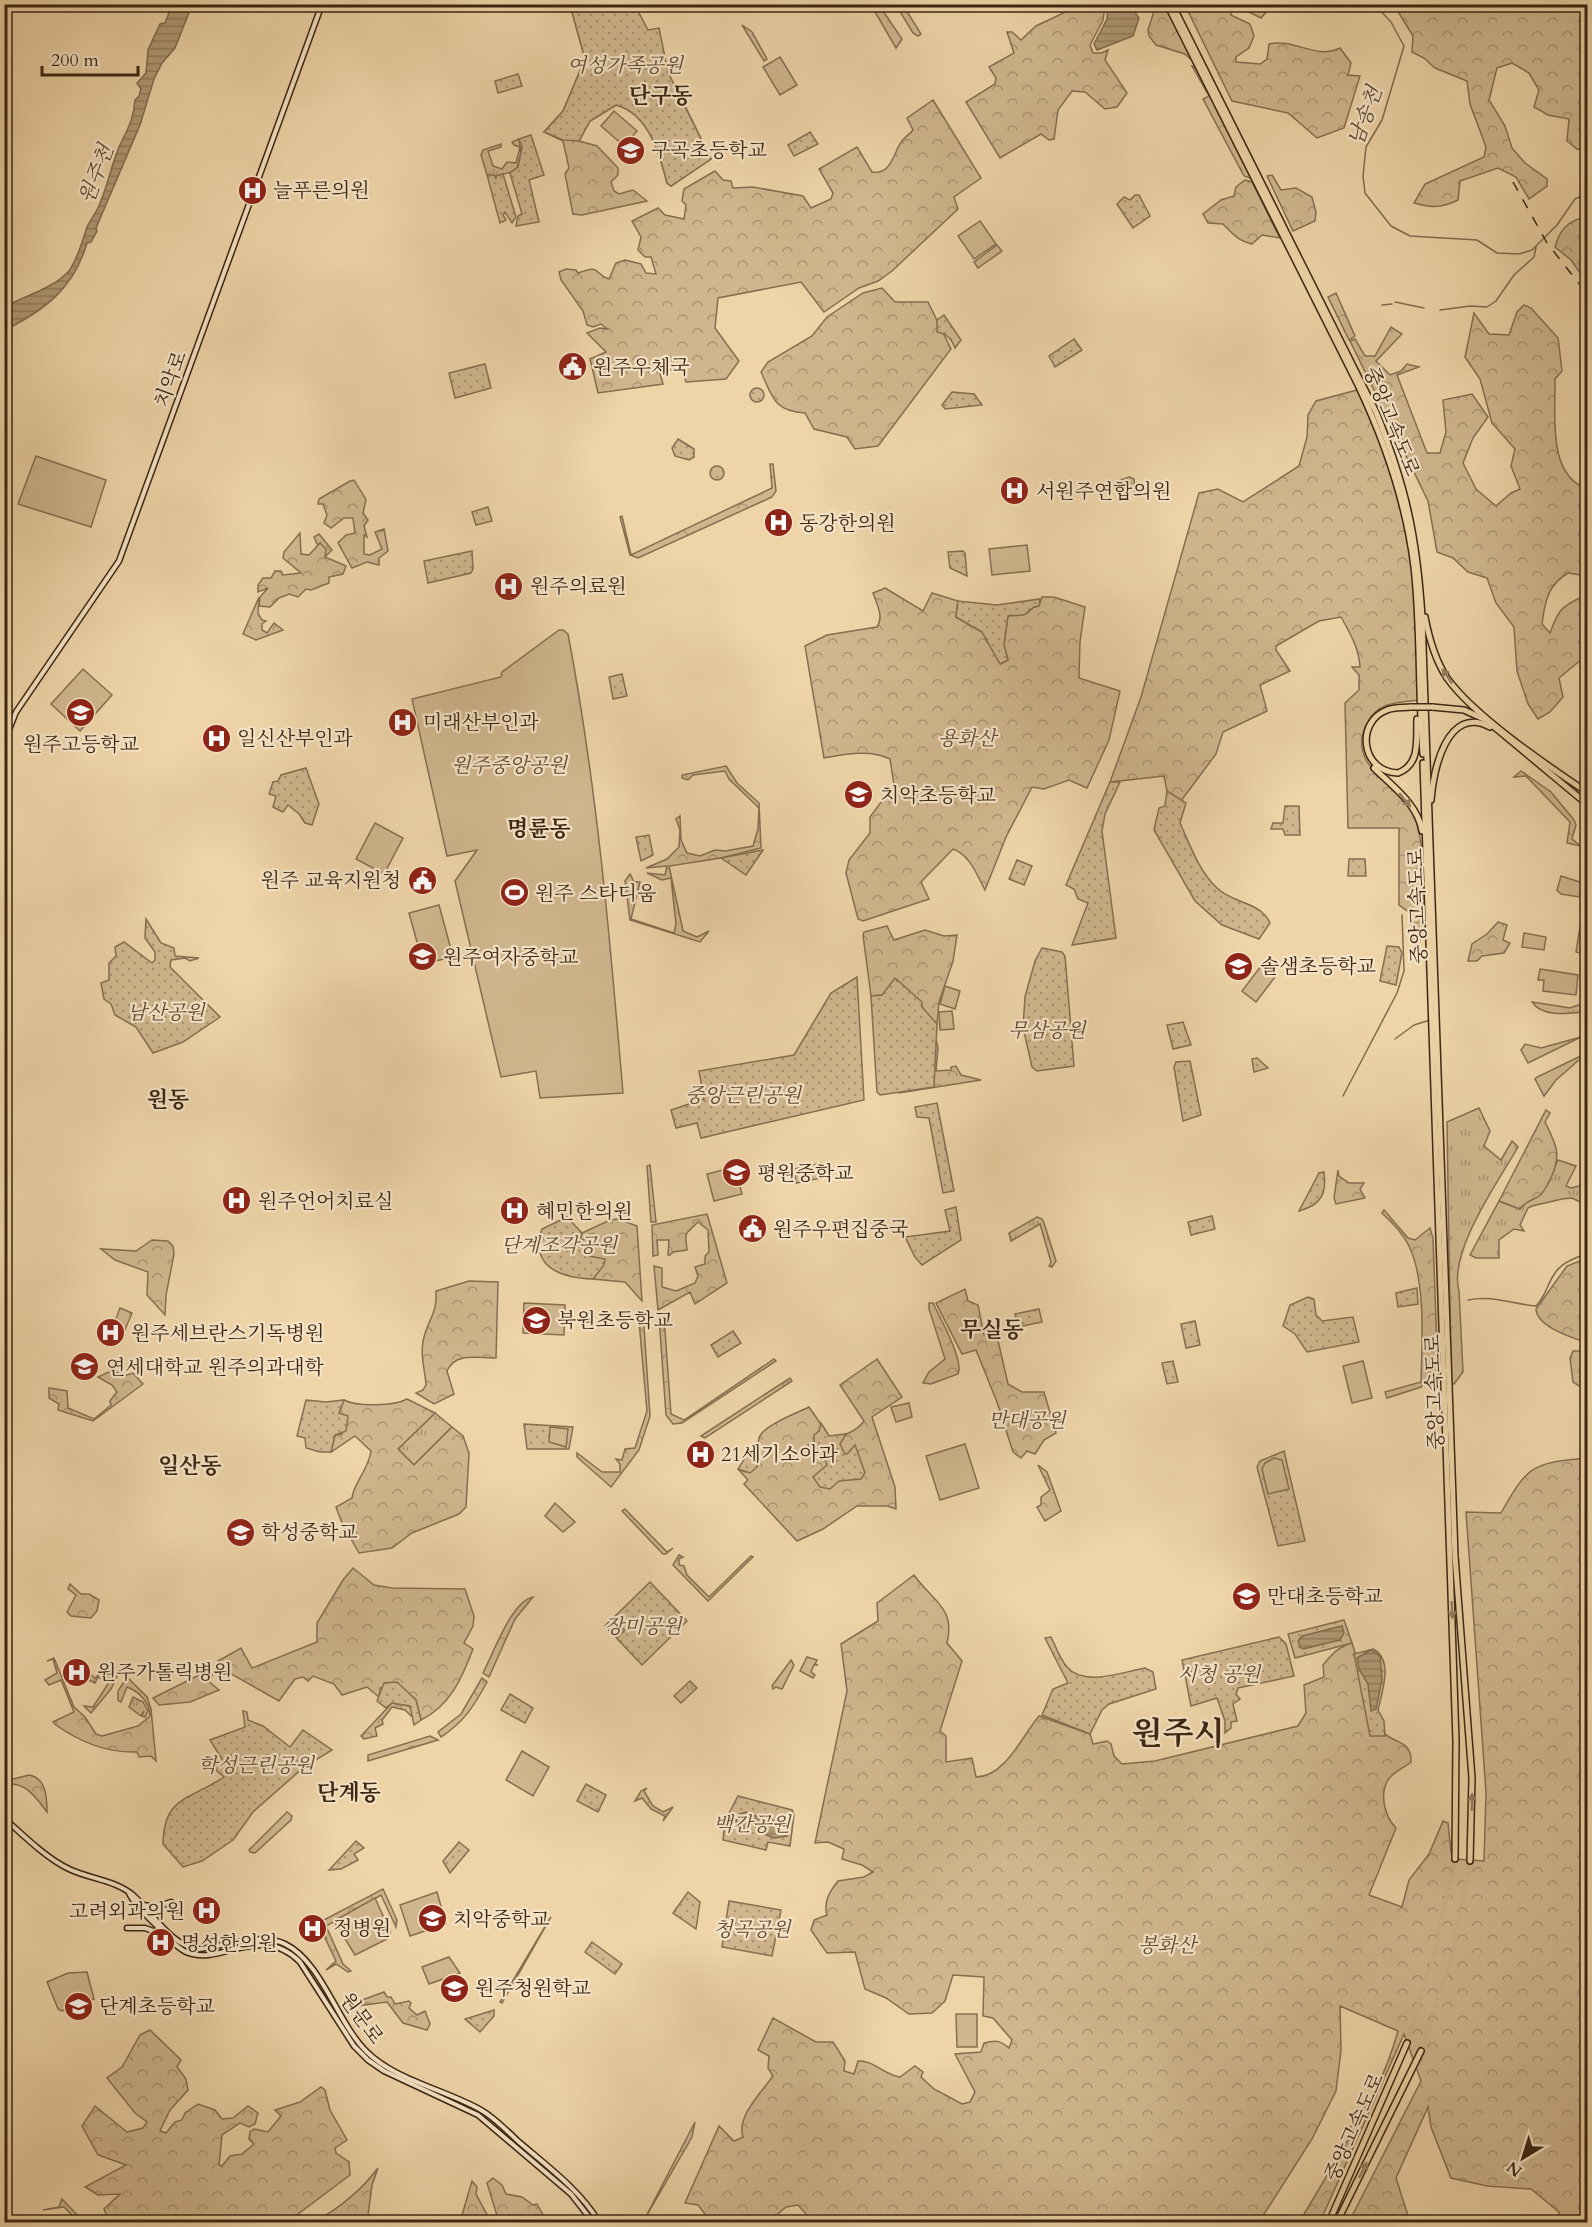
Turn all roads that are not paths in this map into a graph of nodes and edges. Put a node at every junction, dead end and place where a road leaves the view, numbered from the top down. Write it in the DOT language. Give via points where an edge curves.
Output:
graph roads {
  1 [pos="322,4"];
  2 [pos="1167,4"];
  3 [pos="1172,4"];
  4 [pos="1282,230"];
  5 [pos="1420,590"];
  6 [pos="1418,691"];
  7 [pos="1432,705"];
  8 [pos="1411,706"];
  9 [pos="1487,717"];
  10 [pos="1511,739"];
  11 [pos="4,742"];
  12 [pos="1537,759"];
  13 [pos="1587,793"];
  14 [pos="1587,805"];
  15 [pos="1429,823"];
  16 [pos="1425,850"];
  17 [pos="1433,1009"];
  18 [pos="1447,1404"];
  19 [pos="4,1818"];
  20 [pos="1455,1859"];
  21 [pos="1470,1861"];
  22 [pos="128,1892"];
  23 [pos="171,1902"];
  24 [pos="142,1905"];
  25 [pos="127,1928"];
  26 [pos="280,1941"];
  27 [pos="175,1943"];
  28 [pos="278,1947"];
  29 [pos="322,1992"];
  30 [pos="1407,2043"];
  31 [pos="1421,2051"];
  32 [pos="436,2093"];
  33 [pos="560,2181"];
  34 [pos="593,2223"];
  35 [pos="599,2223"];
  36 [pos="1329,2223"];
  37 [pos="1337,2223"];
  1 -- 11 [label="main road, 치악로" via="119,561 16,712"];
  2 -- 4 [label="highway, 중앙고속도로"];
  3 -- 4 [label="highway, 중앙고속도로"];
  4 -- 5 [label="highway, 중앙고속도로" via="1376,412 1396,462 1411,516"];
  4 -- 6 [label="highway, 중앙고속도로" via="1375,421 1394,473 1414,569"];
  9 -- 5 [label="highway, one-way" via="1458,690 1442,668 1429,637"];
  5 -- 15 [label="highway, 중앙고속도로"];
  6 -- 8 [label="highway" via="1413,763 1398,773 1382,771 1369,756 1368,731 1386,710"];
  6 -- 16 [label="highway, 중앙고속도로"];
  7 -- 8 [label="highway, bridge"];
  7 -- 9 [label="highway" via="1464,707"];
  7 -- 10 [label="highway" via="1474,714"];
  8 -- 16 [label="highway, one-way" via="1385,707 1378,712 1365,730 1364,749 1373,767 1417,815"];
  9 -- 10 [label="highway"];
  10 -- 12 [label="highway"];
  10 -- 15 [label="highway" via="1484,724 1472,723 1451,734 1434,775"];
  12 -- 13 [label="highway"];
  12 -- 14 [label="highway"];
  15 -- 17 [label="highway, 중앙고속도로"];
  16 -- 17 [label="highway, 중앙고속도로"];
  17 -- 18 [label="highway, 중앙고속도로"];
  18 -- 20 [label="highway, 중앙고속도로, one-way"];
  21 -- 18 [label="highway, 중앙고속도로, one-way" via="1472,1778"];
  19 -- 22 [label="main road" via="66,1867"];
  22 -- 24 [label="main road"];
  22 -- 27 [label="main road"];
  23 -- 24 [label="main road" via="157,1907"];
  24 -- 26 [label="main road" via="193,1949 267,1939"];
  25 -- 27 [label="main road" via="145,1928"];
  26 -- 28 [label="main road"];
  26 -- 29 [label="main road, 원문로" via="296,1950"];
  27 -- 28 [label="main road" via="187,1952 201,1954 263,1944"];
  28 -- 29 [label="main road, 원문로" via="300,1962"];
  29 -- 32 [label="main road, 원문로" via="365,2055"];
  30 -- 36 [label="highway, 중앙고속도로"];
  37 -- 31 [label="highway, 중앙고속도로, one-way"];
  32 -- 33 [label="main road, 원문로" via="478,2115"];
  32 -- 33 [label="main road, 원문로" via="442,2092 487,2114"];
  33 -- 34 [label="main road, 원문로"];
  33 -- 35 [label="main road, 원문로" via="584,2200"];
}
